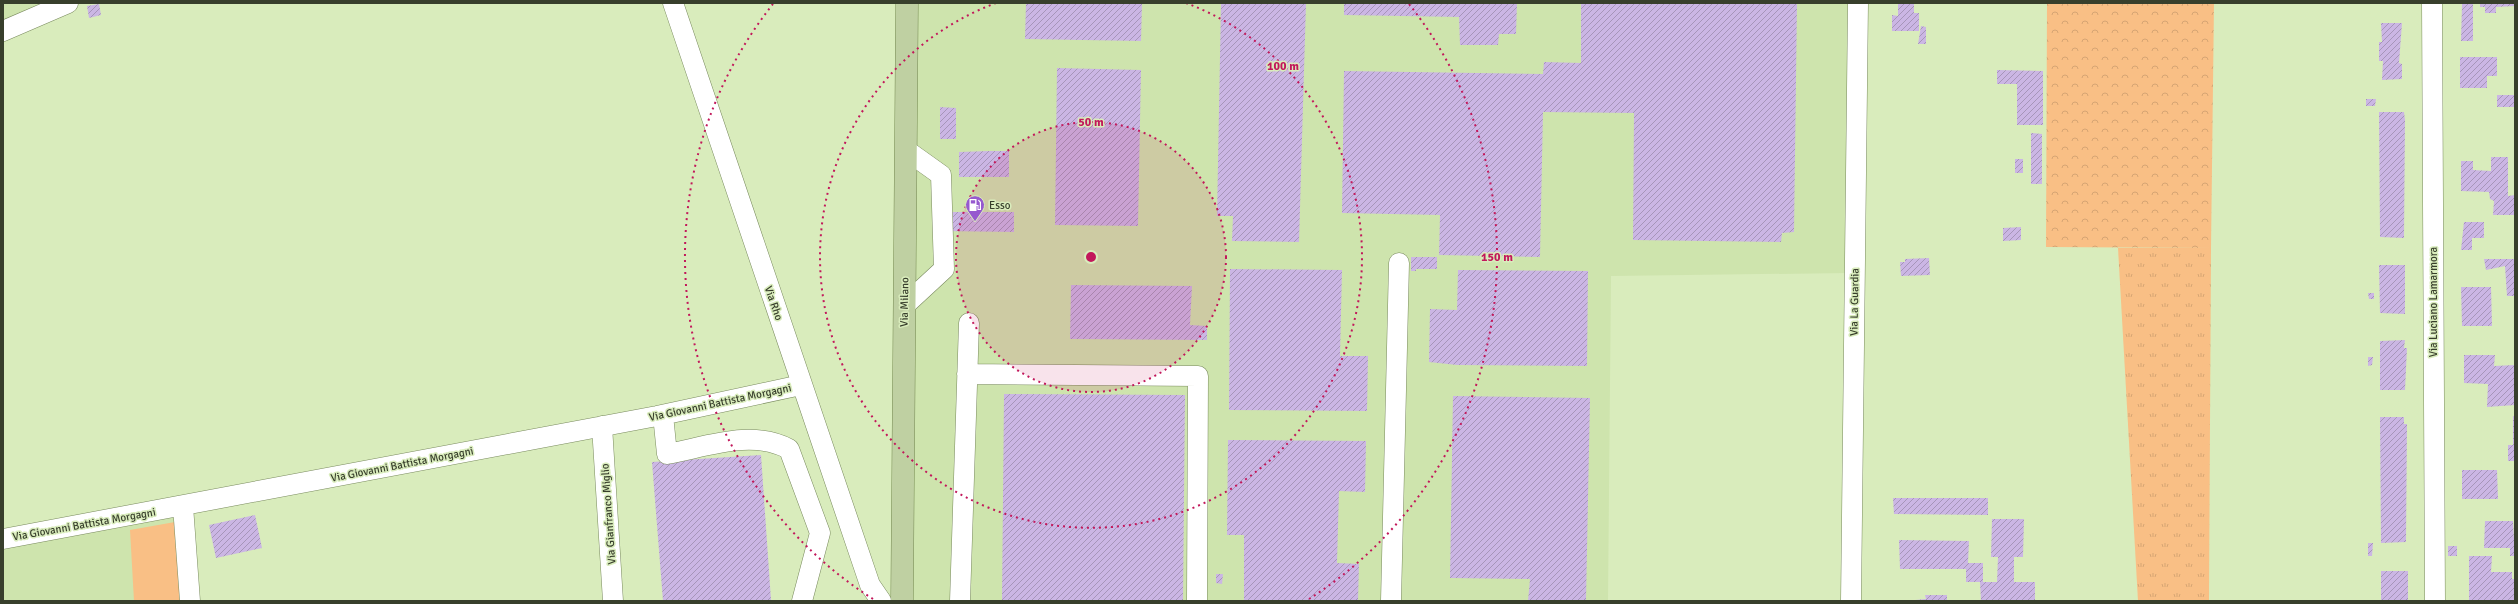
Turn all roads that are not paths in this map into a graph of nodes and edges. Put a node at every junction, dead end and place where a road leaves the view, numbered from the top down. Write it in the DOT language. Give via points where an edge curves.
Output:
graph roads {
  1 [pos="68,3"];
  2 [pos="673,3"];
  3 [pos="907,3"];
  4 [pos="1858,3"];
  5 [pos="2432,3"];
  6 [pos="3,31"];
  7 [pos="906,150"];
  8 [pos="1399,263"];
  9 [pos="904,306"];
  10 [pos="969,323"];
  11 [pos="967,374"];
  12 [pos="801,385"];
  13 [pos="663,414"];
  14 [pos="602,426"];
  15 [pos="182,506"];
  16 [pos="3,539"];
  17 [pos="190,601"];
  18 [pos="613,601"];
  19 [pos="802,601"];
  20 [pos="881,601"];
  21 [pos="902,601"];
  22 [pos="960,601"];
  23 [pos="1197,601"];
  24 [pos="1391,601"];
  25 [pos="1850,601"];
  26 [pos="2435,601"];
  1 -- 6 [label="street"];
  2 -- 12 [label="street, Via Rho"];
  3 -- 7 [label="main road, Via Milano"];
  4 -- 25 [label="street, Via La Guardia"];
  5 -- 26 [label="street, Via Luciano Lamarmora"];
  7 -- 9 [label="main road, Via Milano"];
  7 -- 9 [label="street" via="941,175 944,269"];
  8 -- 24 [label="street"];
  9 -- 21 [label="main road, Via Milano"];
  10 -- 11 [label="street"];
  11 -- 22 [label="street"];
  11 -- 23 [label="street" via="1198,376"];
  12 -- 13 [label="street, Via Giovanni Battista Morgagni"];
  12 -- 20 [label="street, Via Rho" via="870,585"];
  13 -- 14 [label="street, Via Giovanni Battista Morgagni"];
  13 -- 19 [label="street" via="667,454 755,438 777,442 789,449 820,533"];
  14 -- 15 [label="street, Via Giovanni Battista Morgagni"];
  14 -- 18 [label="street, Via Gianfranco Miglio"];
  15 -- 16 [label="street, Via Giovanni Battista Morgagni"];
  15 -- 17 [label="street"];
}
